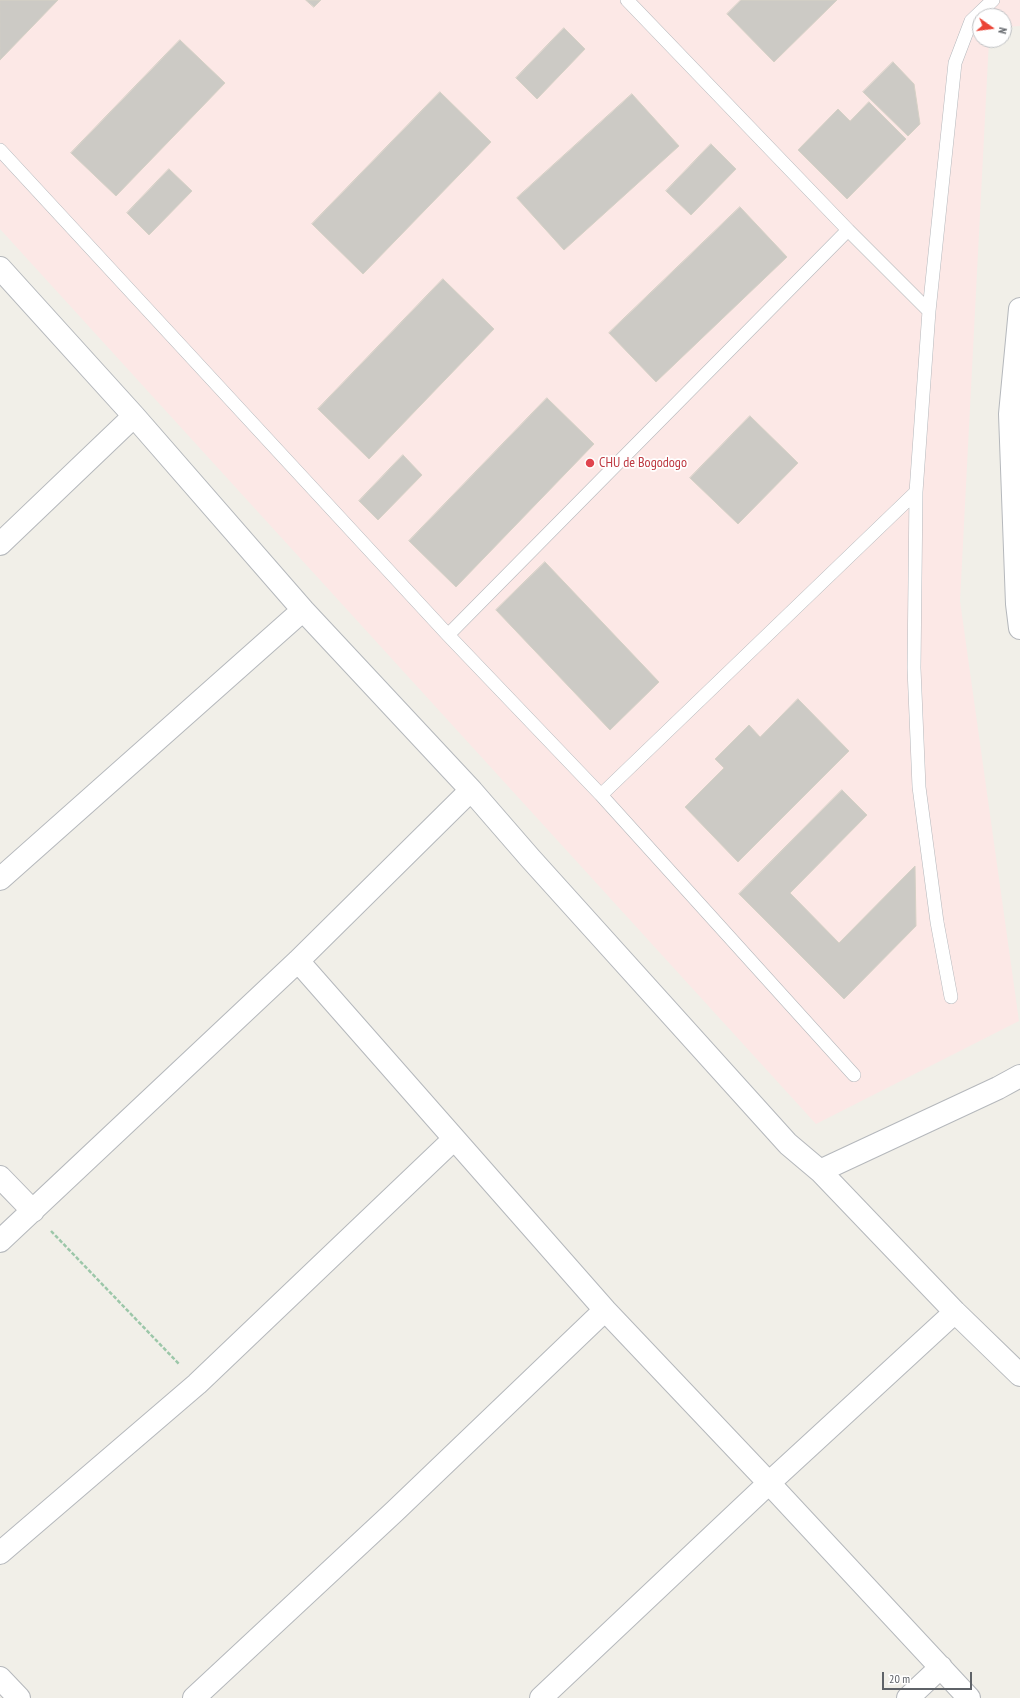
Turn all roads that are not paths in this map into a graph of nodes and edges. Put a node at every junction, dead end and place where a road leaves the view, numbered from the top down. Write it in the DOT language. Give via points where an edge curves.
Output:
graph roads {
  1 [pos="627,0"];
  2 [pos="993,0"];
  3 [pos="0,150"];
  4 [pos="848,230"];
  5 [pos="0,268"];
  6 [pos="1020,309"];
  7 [pos="929,311"];
  8 [pos="134,416"];
  9 [pos="916,492"];
  10 [pos="0,544"];
  11 [pos="303,610"];
  12 [pos="1020,628"];
  13 [pos="448,635"];
  14 [pos="471,790"];
  15 [pos="601,795"];
  16 [pos="0,879"];
  17 [pos="298,961"];
  18 [pos="951,997"];
  19 [pos="854,1075"];
  20 [pos="1020,1076"];
  21 [pos="454,1139"];
  22 [pos="820,1171"];
  23 [pos="0,1177"];
  24 [pos="33,1211"];
  25 [pos="0,1241"];
  26 [pos="605,1310"];
  27 [pos="955,1312"];
  28 [pos="1020,1376"];
  29 [pos="770,1483"];
  30 [pos="0,1553"];
  31 [pos="941,1667"];
  32 [pos="0,1678"];
  33 [pos="19,1698"];
  34 [pos="194,1698"];
  35 [pos="541,1698"];
  36 [pos="908,1698"];
  37 [pos="969,1698"];
  1 -- 4 [label="lane"];
  2 -- 7 [label="lane" via="971,21 955,63"];
  3 -- 13 [label="lane"];
  4 -- 7 [label="lane"];
  4 -- 13 [label="lane"];
  5 -- 8 [label="street"];
  6 -- 12 [label="street" via="1010,414"];
  7 -- 9 [label="lane"];
  8 -- 10 [label="street"];
  8 -- 11 [label="street"];
  9 -- 15 [label="lane"];
  9 -- 18 [label="lane" via="914,668 919,787 937,922"];
  11 -- 14 [label="street"];
  11 -- 16 [label="street"];
  13 -- 15 [label="lane"];
  14 -- 17 [label="street"];
  14 -- 22 [label="street" via="788,1144"];
  15 -- 19 [label="lane"];
  17 -- 21 [label="street"];
  17 -- 24 [label="street"];
  20 -- 22 [label="street"];
  21 -- 26 [label="street"];
  21 -- 30 [label="street" via="197,1384"];
  22 -- 27 [label="street"];
  23 -- 24 [label="street"];
  24 -- 25 [label="street"];
  26 -- 29 [label="street"];
  26 -- 34 [label="street" via="395,1511"];
  27 -- 28 [label="street"];
  27 -- 29 [label="street"];
  29 -- 31 [label="street"];
  29 -- 35 [label="street"];
  31 -- 36 [label="street"];
  31 -- 37 [label="street"];
  32 -- 33 [label="street"];
}
